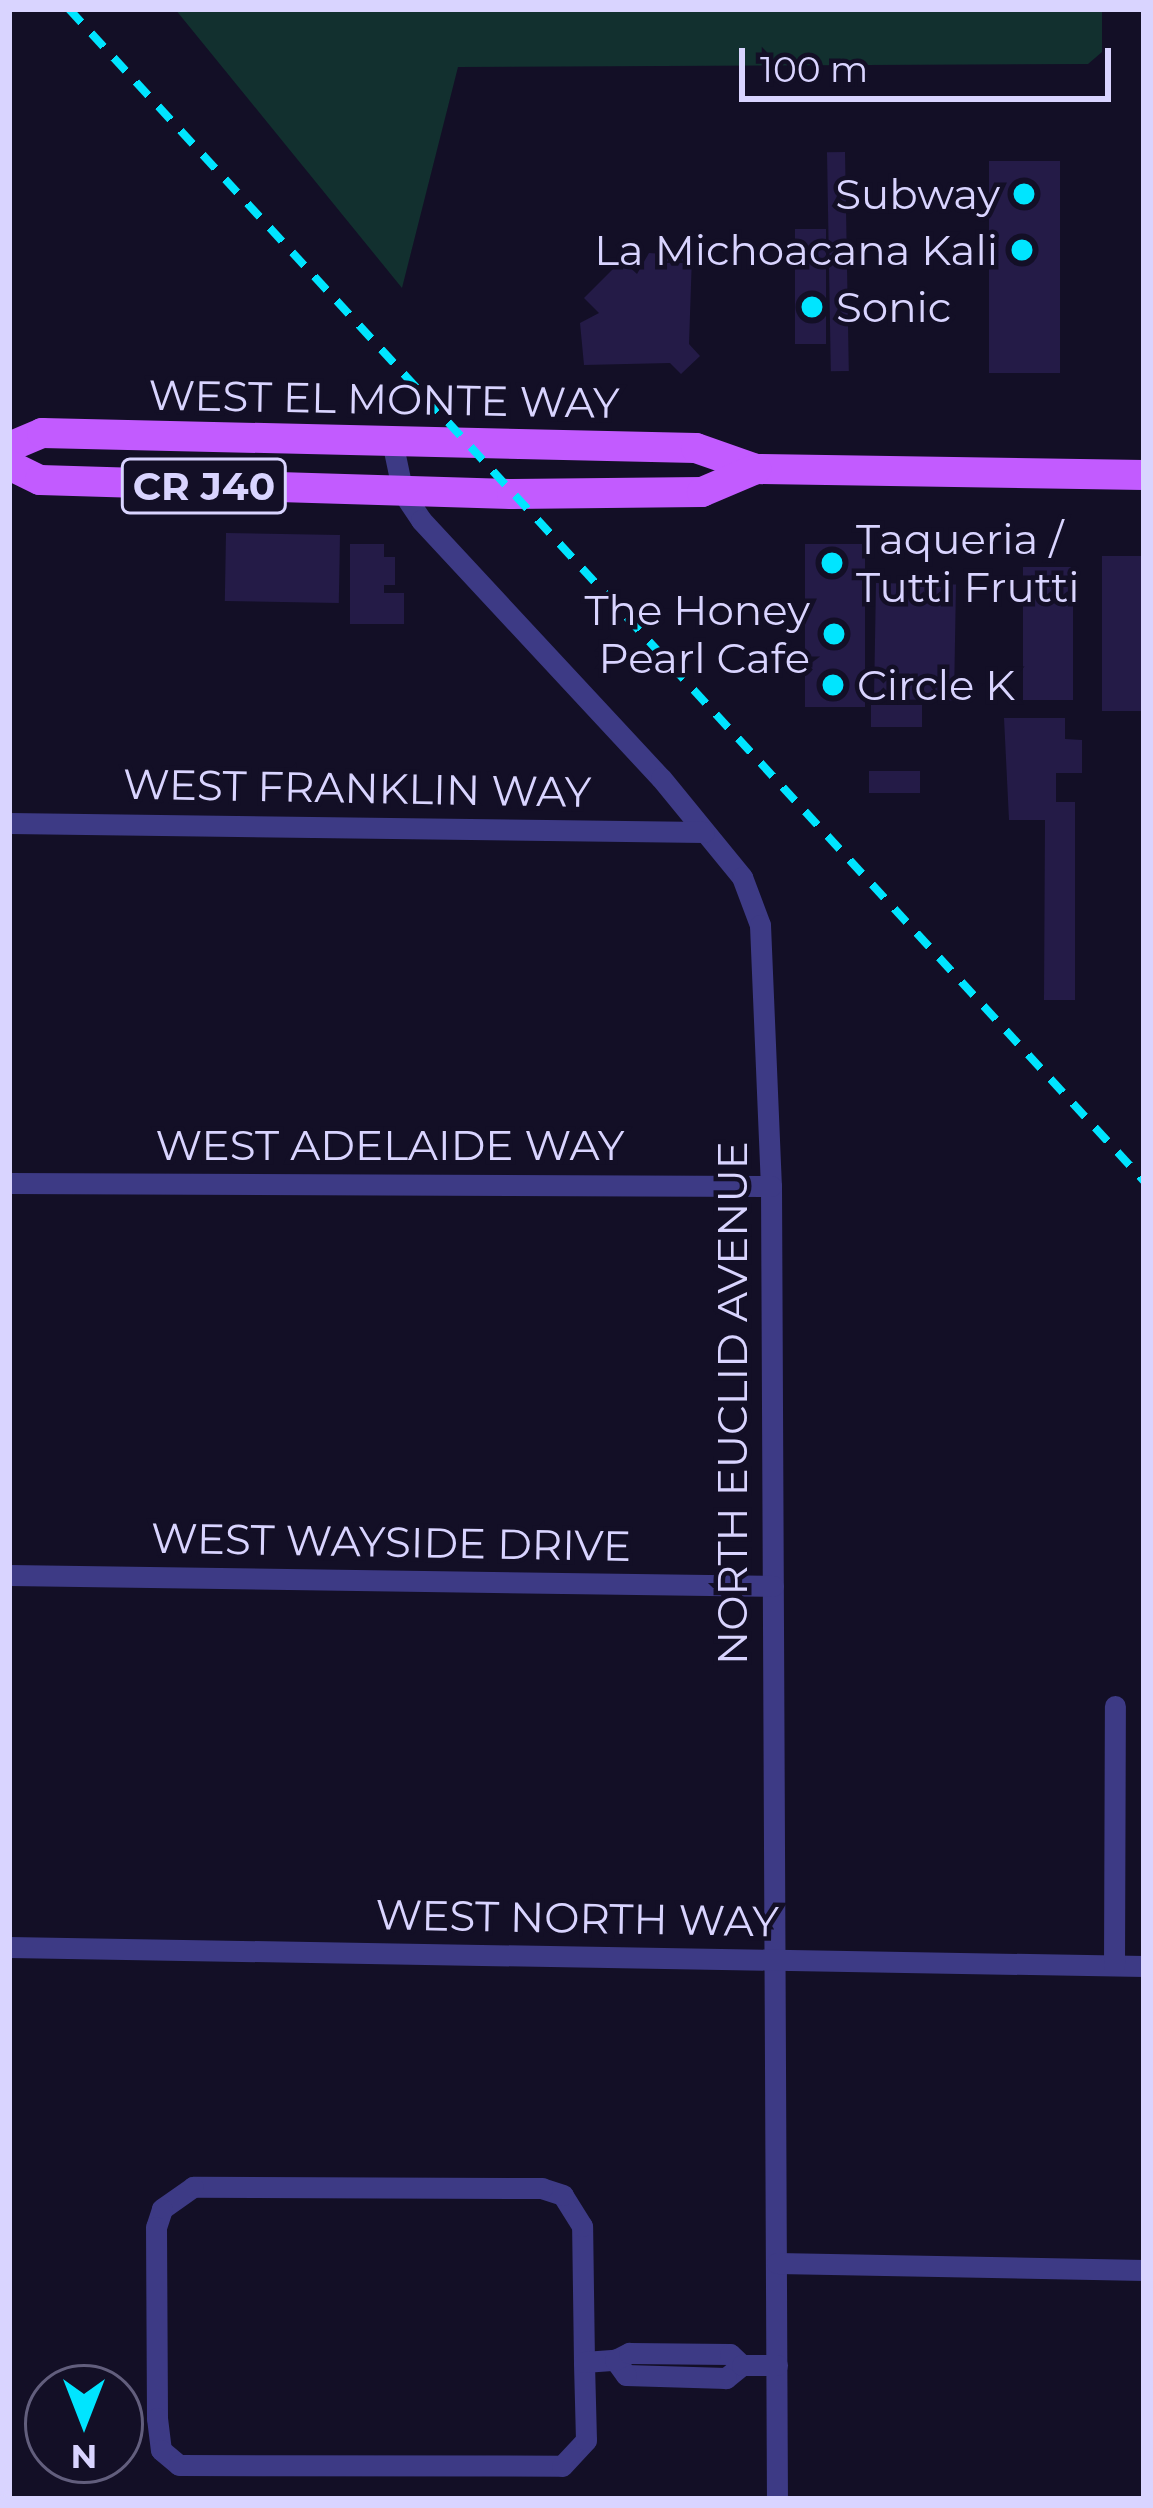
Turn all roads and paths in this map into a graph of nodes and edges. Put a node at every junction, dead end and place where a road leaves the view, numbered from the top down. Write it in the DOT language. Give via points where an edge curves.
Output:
graph roads {
  1 [pos="392,440"];
  2 [pos="9,447"];
  3 [pos="9,465"];
  4 [pos="756,470"];
  5 [pos="1144,475"];
  6 [pos="403,493"];
  7 [pos="9,823"];
  8 [pos="704,832"];
  9 [pos="9,1183"];
  10 [pos="771,1186"];
  11 [pos="9,1575"];
  12 [pos="772,1586"];
  13 [pos="1115,1706"];
  14 [pos="9,1947"];
  15 [pos="775,1961"];
  16 [pos="1114,1965"];
  17 [pos="1144,1966"];
  18 [pos="776,2263"];
  19 [pos="1144,2270"];
  20 [pos="584,2362"];
  21 [pos="777,2365"];
  22 [pos="778,2499"];
  1 -- 2 [label="main road, WEST EL MONTE WAY / CR J40" via="42,433"];
  1 -- 4 [label="main road, WEST EL MONTE WAY / CR J40" via="696,448"];
  1 -- 6 [label="street, NORTH EUCLID AVENUE"];
  3 -- 6 [label="main road, WEST EL MONTE WAY / CR J40" via="40,480"];
  4 -- 5 [label="main road, WEST EL MONTE WAY / CR J40"];
  4 -- 6 [label="main road, WEST EL MONTE WAY / CR J40" via="702,492"];
  6 -- 8 [label="street, NORTH EUCLID AVENUE"];
  7 -- 8 [label="street, WEST FRANKLIN WAY"];
  8 -- 10 [label="street, NORTH EUCLID AVENUE" via="742,877 760,925"];
  9 -- 10 [label="street, WEST ADELAIDE WAY"];
  10 -- 12 [label="street, NORTH EUCLID AVENUE"];
  11 -- 12 [label="street, WEST WAYSIDE DRIVE"];
  12 -- 15 [label="street, NORTH EUCLID AVENUE"];
  13 -- 16 [label="street"];
  14 -- 15 [label="street, WEST NORTH WAY"];
  15 -- 16 [label="street, WEST NORTH WAY"];
  15 -- 18 [label="street, NORTH EUCLID AVENUE"];
  16 -- 17 [label="street, WEST NORTH WAY"];
  18 -- 19 [label="street"];
  18 -- 21 [label="street, NORTH EUCLID AVENUE"];
  20 -- 20 [label="street" via="586,2440 562,2466 179,2465 161,2450 157,2418 162,2209 193,2187 542,2188 563,2195 582,2226"];
  20 -- 21 [label="street" via="629,2353 730,2354 742,2365"];
  21 -- 22 [label="street, NORTH EUCLID AVENUE"];
}
